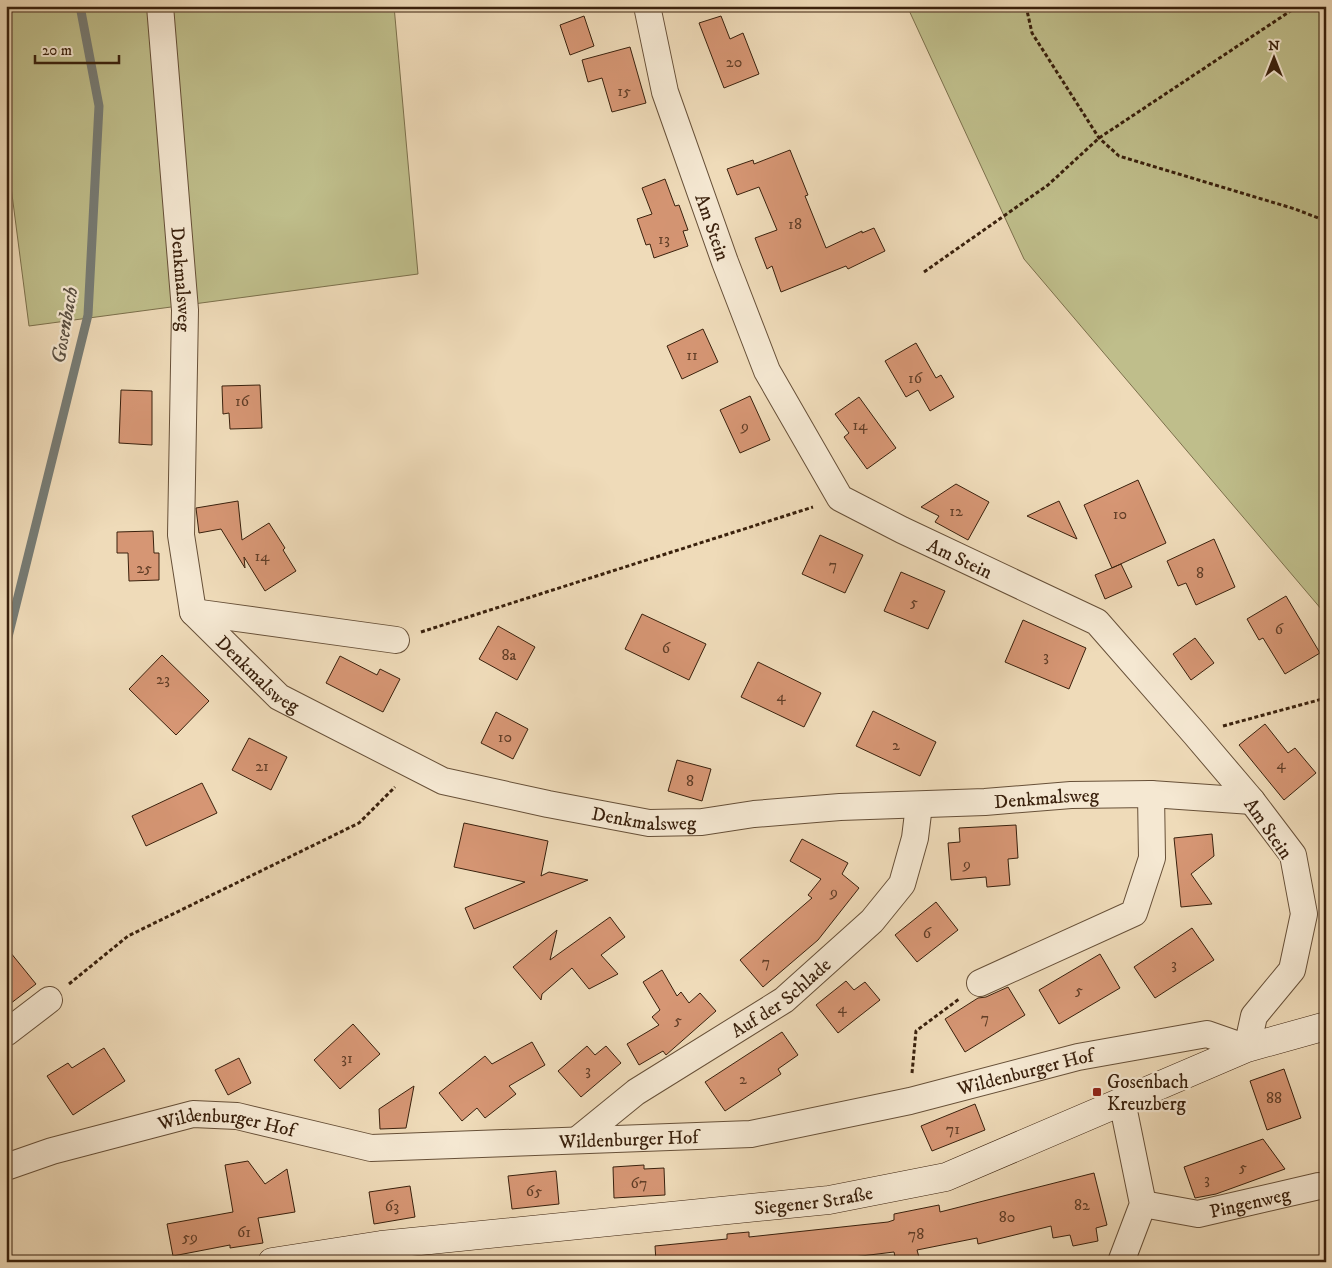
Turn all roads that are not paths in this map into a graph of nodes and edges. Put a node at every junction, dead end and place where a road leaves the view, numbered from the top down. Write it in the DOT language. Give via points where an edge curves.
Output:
graph roads {
  1 [pos="160,6"];
  2 [pos="647,6"];
  3 [pos="193,612"];
  4 [pos="396,640"];
  5 [pos="1151,794"];
  6 [pos="1252,802"];
  7 [pos="919,805"];
  8 [pos="980,983"];
  9 [pos="49,1000"];
  10 [pos="1326,1026"];
  11 [pos="6,1033"];
  12 [pos="1247,1048"];
  13 [pos="1122,1101"];
  14 [pos="577,1140"];
  15 [pos="6,1167"];
  16 [pos="1326,1186"];
  17 [pos="1143,1204"];
  18 [pos="272,1262"];
  19 [pos="1121,1262"];
  1 -- 3 [label="street, Denkmalsweg" via="185,310 181,535"];
  2 -- 6 [label="street, Am Stein" via="665,92 764,362 840,498 1097,622"];
  3 -- 4 [label="street, Denkmalsweg"];
  3 -- 7 [label="street, Denkmalsweg" via="279,697 443,781 649,823 702,822 840,807"];
  5 -- 6 [label="street, Denkmalsweg"];
  5 -- 7 [label="street, Denkmalsweg" via="1071,795"];
  5 -- 8 [label="street" via="1152,858 1134,913"];
  6 -- 12 [label="street, Am Stein" via="1293,855 1304,914 1292,970 1254,1016"];
  7 -- 14 [label="street, Auf der Schlade" via="915,838 902,884 872,921 784,1000 636,1092"];
  9 -- 11 [label="street"];
  10 -- 12 [label="main road, Siegener Straße"];
  12 -- 13 [label="main road, Siegener Straße"];
  12 -- 14 [label="street, Wildenburger Hof" via="1207,1034 1078,1057 910,1101 751,1134"];
  13 -- 17 [label="street"];
  13 -- 18 [label="main road, Siegener Straße" via="946,1177 829,1200 381,1245"];
  14 -- 15 [label="street, Wildenburger Hof" via="371,1148 236,1116 193,1114 52,1151"];
  16 -- 17 [label="street, Pingenweg" via="1198,1214"];
  17 -- 19 [label="street"];
}
